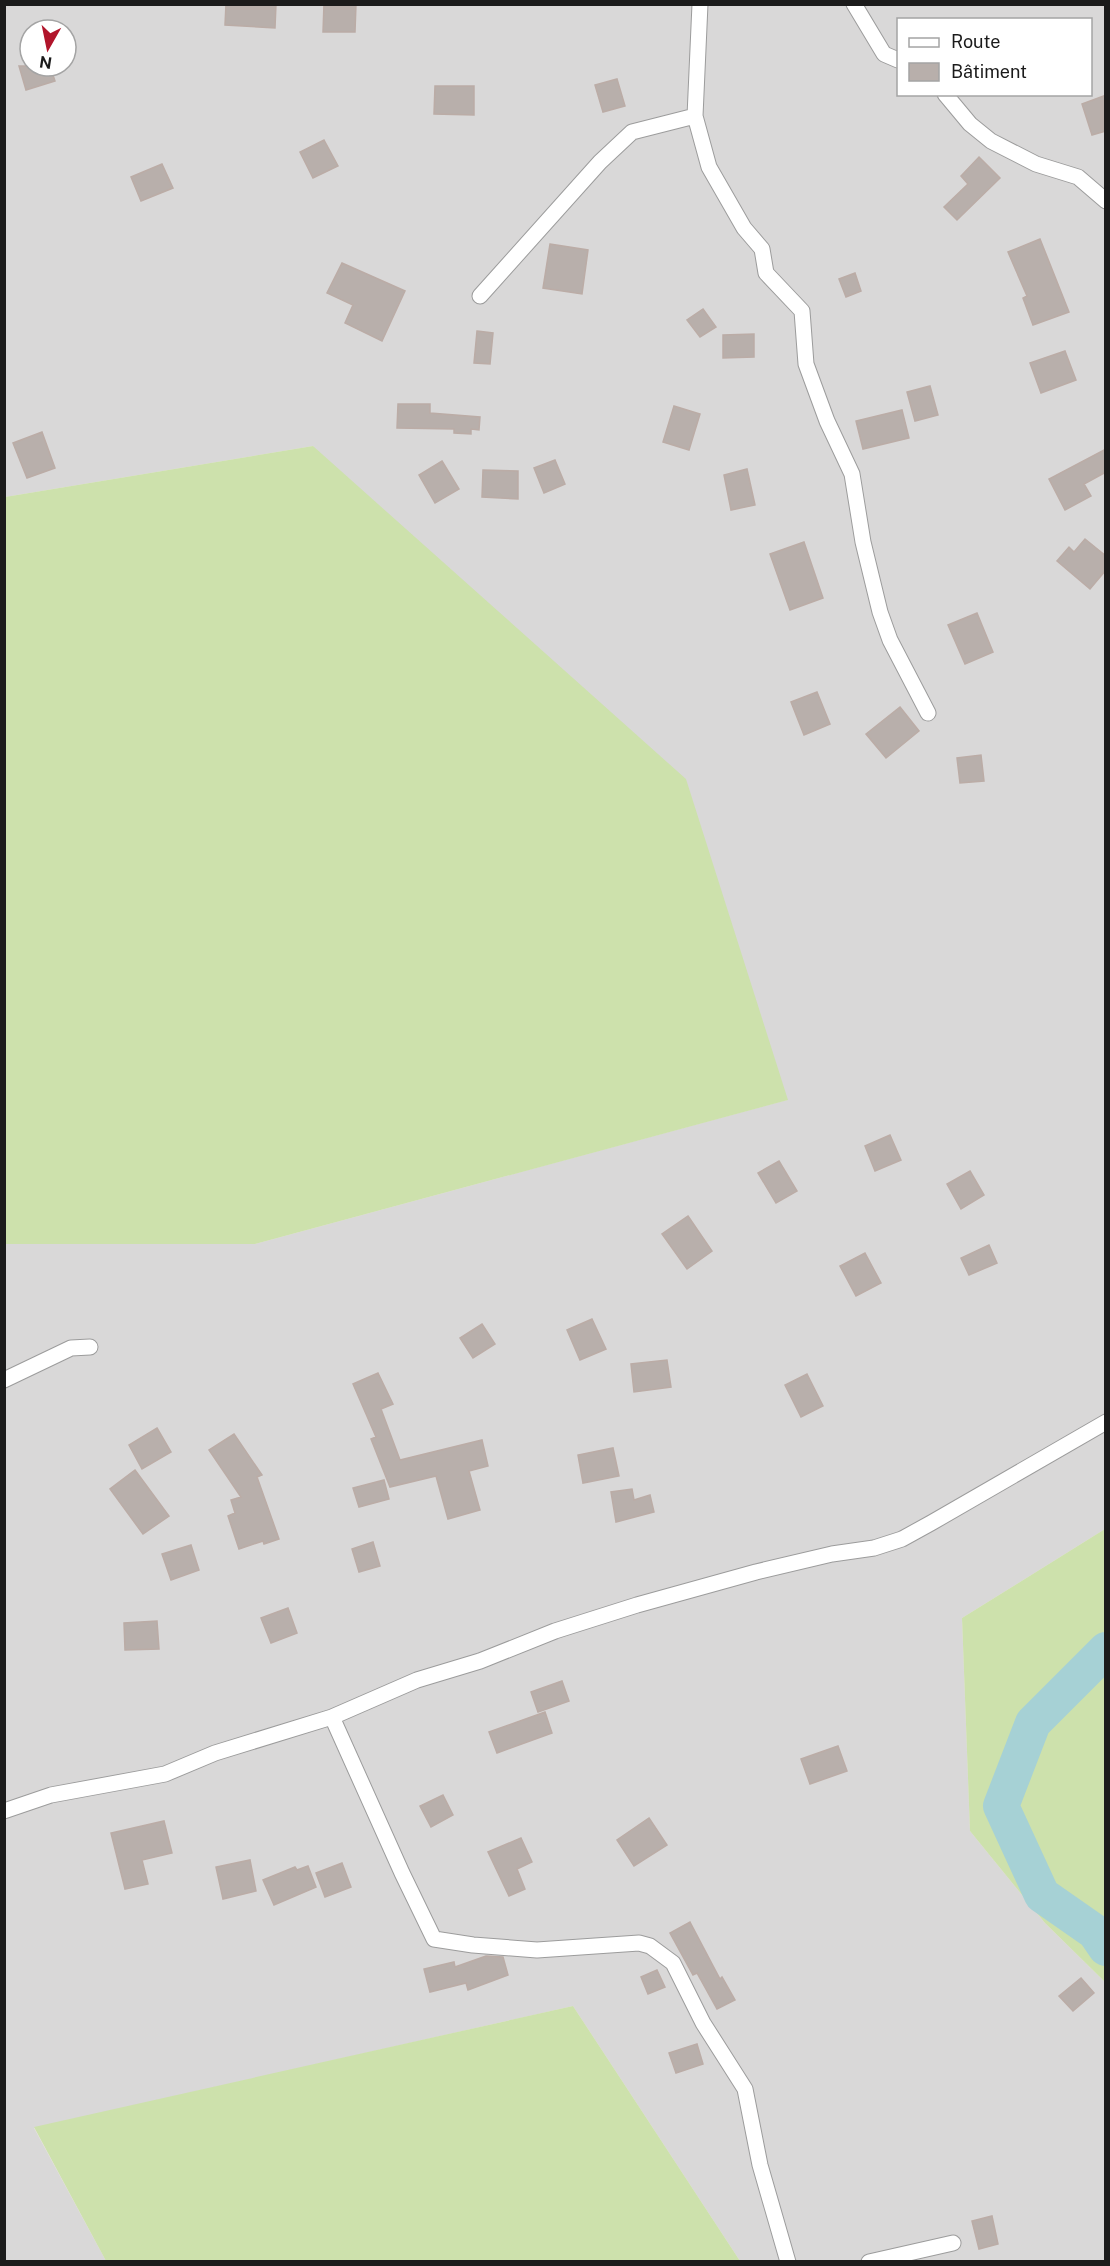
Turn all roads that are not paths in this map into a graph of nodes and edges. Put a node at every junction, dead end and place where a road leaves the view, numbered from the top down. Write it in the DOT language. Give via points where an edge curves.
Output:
graph roads {
  1 [pos="700,4"];
  2 [pos="854,4"];
  3 [pos="897,60"];
  4 [pos="947,96"];
  5 [pos="694,116"];
  6 [pos="1106,201"];
  7 [pos="480,297"];
  8 [pos="928,713"];
  9 [pos="90,1347"];
  10 [pos="4,1380"];
  11 [pos="1106,1422"];
  12 [pos="332,1717"];
  13 [pos="4,1811"];
  14 [pos="953,2243"];
  15 [pos="788,2262"];
  16 [pos="869,2262"];
  1 -- 5 [label="street"];
  2 -- 3 [label="street" via="884,54"];
  4 -- 6 [label="street" via="970,124 991,141 1036,164 1078,177"];
  5 -- 7 [label="street" via="632,132 600,162"];
  5 -- 8 [label="street" via="709,167 744,228 762,249 766,273 802,311 806,364 852,474 880,612"];
  9 -- 10 [label="street" via="71,1348"];
  11 -- 12 [label="street" via="902,1539 756,1572 637,1605 417,1680"];
  12 -- 13 [label="street" via="215,1753 165,1774 51,1795"];
  12 -- 15 [label="street" via="434,1939 537,1950 639,1943 673,1963 703,2023 745,2089 760,2165"];
  14 -- 16 [label="street"];
}
